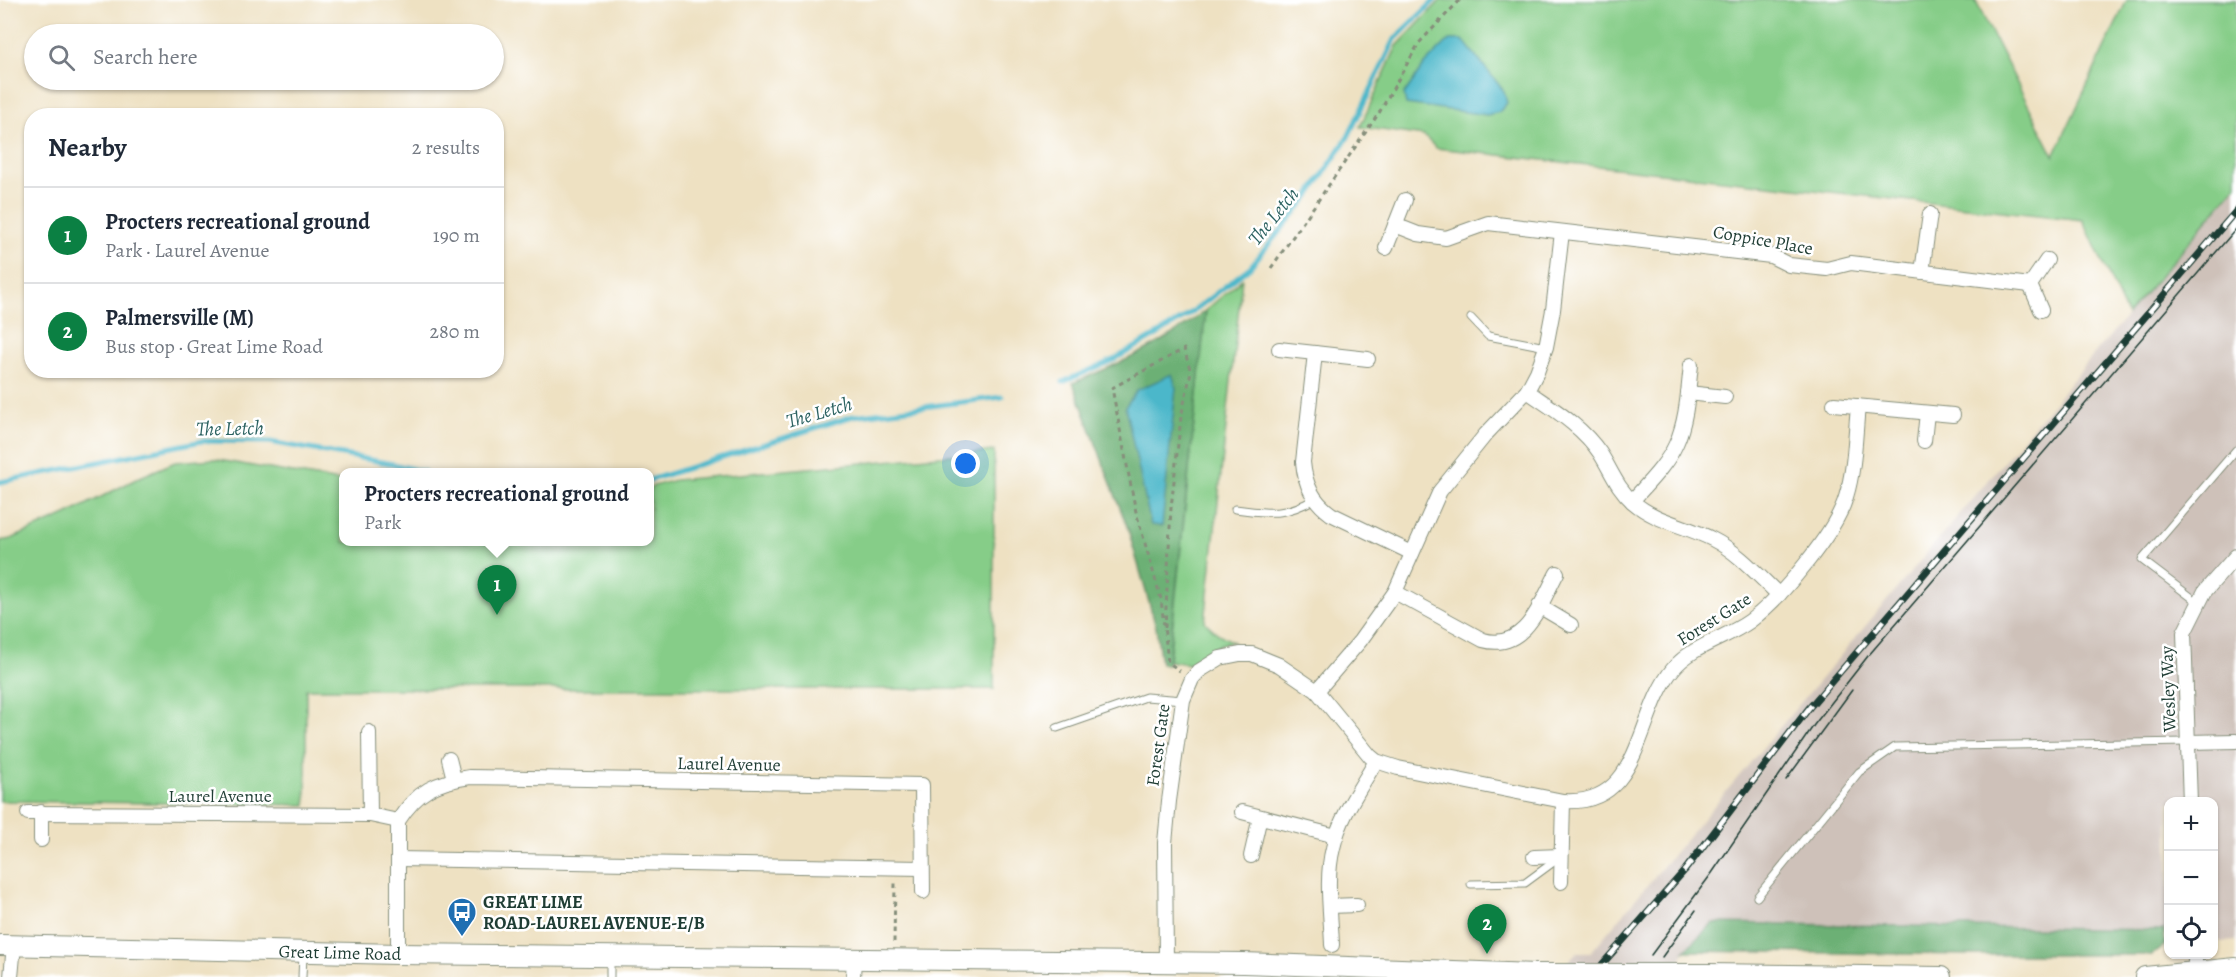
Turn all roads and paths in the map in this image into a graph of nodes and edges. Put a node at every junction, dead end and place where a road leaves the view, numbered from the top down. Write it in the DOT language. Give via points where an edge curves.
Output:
graph roads {
  1 [pos="1460,0"];
  2 [pos="1405,200"];
  3 [pos="1930,214"];
  4 [pos="1395,225"];
  5 [pos="1562,232"];
  6 [pos="1386,248"];
  7 [pos="2047,260"];
  8 [pos="1271,268"];
  9 [pos="1922,272"];
  10 [pos="2030,285"];
  11 [pos="2041,310"];
  12 [pos="1471,318"];
  13 [pos="1546,346"];
  14 [pos="1279,349"];
  15 [pos="1315,353"];
  16 [pos="1368,359"];
  17 [pos="1691,365"];
  18 [pos="1527,391"];
  19 [pos="1688,393"];
  20 [pos="1725,397"];
  21 [pos="1834,404"];
  22 [pos="1858,406"];
  23 [pos="1927,413"];
  24 [pos="1953,415"];
  25 [pos="1924,441"];
  26 [pos="2236,450"];
  27 [pos="1315,499"];
  28 [pos="1632,501"];
  29 [pos="1234,509"];
  30 [pos="1412,553"];
  31 [pos="2236,556"];
  32 [pos="1557,573"];
  33 [pos="1395,592"];
  34 [pos="1779,595"];
  35 [pos="2199,603"];
  36 [pos="1539,606"];
  37 [pos="1571,625"];
  38 [pos="1165,628"];
  39 [pos="1192,679"];
  40 [pos="1317,691"];
  41 [pos="1183,700"];
  42 [pos="1057,728"];
  43 [pos="369,732"];
  44 [pos="2236,741"];
  45 [pos="2188,742"];
  46 [pos="449,759"];
  47 [pos="1376,761"];
  48 [pos="454,779"];
  49 [pos="2190,797"];
  50 [pos="1563,801"];
  51 [pos="1242,812"];
  52 [pos="370,815"];
  53 [pos="1260,817"];
  54 [pos="398,820"];
  55 [pos="1336,836"];
  56 [pos="41,840"];
  57 [pos="1251,856"];
  58 [pos="1561,856"];
  59 [pos="1534,857"];
  60 [pos="398,859"];
  61 [pos="895,867"];
  62 [pos="922,868"];
  63 [pos="1561,882"];
  64 [pos="1470,884"];
  65 [pos="922,892"];
  66 [pos="1757,897"];
  67 [pos="1357,905"];
  68 [pos="1330,906"];
  69 [pos="7,945"];
  70 [pos="1332,945"];
  71 [pos="303,952"];
  72 [pos="398,954"];
  73 [pos="610,956"];
  74 [pos="894,959"];
  75 [pos="1166,962"];
  76 [pos="2195,964"];
  77 [pos="854,968"];
  78 [pos="2236,968"];
  79 [pos="1328,971"];
  80 [pos="10,977"];
  81 [pos="303,977"];
  82 [pos="610,977"];
  83 [pos="1941,977"];
  84 [pos="2145,977"];
  1 -- 8 [label="path" via="1419,43 1379,113"];
  2 -- 4 [label="street"];
  3 -- 9 [label="street"];
  4 -- 5 [label="street, Coppice Place" via="1418,234 1446,238 1483,223"];
  4 -- 6 [label="street"];
  5 -- 9 [label="street, Coppice Place" via="1771,256 1789,265 1827,269 1851,264"];
  5 -- 13 [label="street"];
  7 -- 10 [label="street"];
  9 -- 10 [label="street, Coppice Place"];
  10 -- 11 [label="street"];
  12 -- 13 [label="lane" via="1488,336"];
  13 -- 18 [label="street"];
  14 -- 15 [label="street"];
  15 -- 16 [label="street"];
  15 -- 27 [label="street" via="1304,462 1306,483"];
  17 -- 19 [label="street"];
  18 -- 28 [label="street, Forest Gate" via="1570,420 1599,452 1617,486"];
  18 -- 30 [label="street" via="1440,491"];
  19 -- 20 [label="street"];
  19 -- 28 [label="street" via="1670,455"];
  21 -- 22 [label="street"];
  22 -- 23 [label="street"];
  22 -- 34 [label="street, Forest Gate" via="1850,481 1841,511"];
  23 -- 24 [label="street"];
  23 -- 25 [label="street"];
  26 -- 35 [label="lane" via="2142,560"];
  27 -- 29 [label="lane" via="1286,513"];
  27 -- 30 [label="street" via="1344,522"];
  28 -- 34 [label="street, Forest Gate" via="1658,519 1713,539 1737,555"];
  30 -- 33 [label="street"];
  31 -- 35 [label="street, Wesley Way"];
  32 -- 36 [label="street"];
  33 -- 36 [label="street" via="1491,642 1506,641 1522,632"];
  33 -- 40 [label="street"];
  34 -- 50 [label="street, Forest Gate" via="1748,622 1686,657 1671,671 1620,780 1592,798"];
  35 -- 45 [label="street, Wesley Way" via="2184,633"];
  36 -- 37 [label="street"];
  38 -- 38 [label="path" via="1161,599 1136,512 1112,388 1184,348 1191,372 1181,417 1171,508"];
  38 -- 39 [label="path" via="1168,663"];
  39 -- 40 [label="street, Forest Gate" via="1220,658 1252,654 1279,665"];
  39 -- 41 [label="street, Forest Gate"];
  40 -- 47 [label="street, Forest Gate"];
  41 -- 42 [label="lane" via="1146,697"];
  41 -- 75 [label="street, Forest Gate" via="1165,843"];
  43 -- 52 [label="street"];
  44 -- 45 [label="street"];
  45 -- 49 [label="street, Wesley Way"];
  45 -- 66 [label="lane" via="1894,747 1859,772"];
  46 -- 48 [label="street"];
  47 -- 50 [label="street, Forest Gate"];
  47 -- 55 [label="street"];
  48 -- 54 [label="street, Laurel Avenue" via="434,785 410,802"];
  48 -- 62 [label="street, Laurel Avenue" via="922,785"];
  50 -- 58 [label="street"];
  51 -- 53 [label="street"];
  52 -- 54 [label="street, Laurel Avenue"];
  52 -- 56 [label="street, Laurel Avenue" via="34,812"];
  53 -- 55 [label="street"];
  53 -- 57 [label="street"];
  54 -- 60 [label="street"];
  55 -- 68 [label="street" via="1329,873"];
  58 -- 59 [label="street"];
  58 -- 63 [label="street"];
  58 -- 64 [label="lane" via="1525,883"];
  60 -- 61 [label="street"];
  60 -- 72 [label="street"];
  61 -- 62 [label="street"];
  61 -- 74 [label="path"];
  62 -- 65 [label="street, Laurel Avenue"];
  67 -- 68 [label="street"];
  68 -- 70 [label="street"];
  69 -- 71 [label="main road, Great Lime Road"];
  69 -- 80 [label="street"];
  71 -- 72 [label="main road, Great Lime Road"];
  71 -- 81 [label="lane"];
  72 -- 73 [label="main road, Great Lime Road"];
  73 -- 77 [label="main road, Great Lime Road"];
  73 -- 82 [label="lane"];
  74 -- 75 [label="main road, Great Lime Road"];
  74 -- 77 [label="main road, Great Lime Road"];
  75 -- 79 [label="main road, Great Lime Road"];
  76 -- 78 [label="main road"];
  76 -- 84 [label="main road"];
  79 -- 83 [label="main road, Great Lime Road, bridge"];
}
